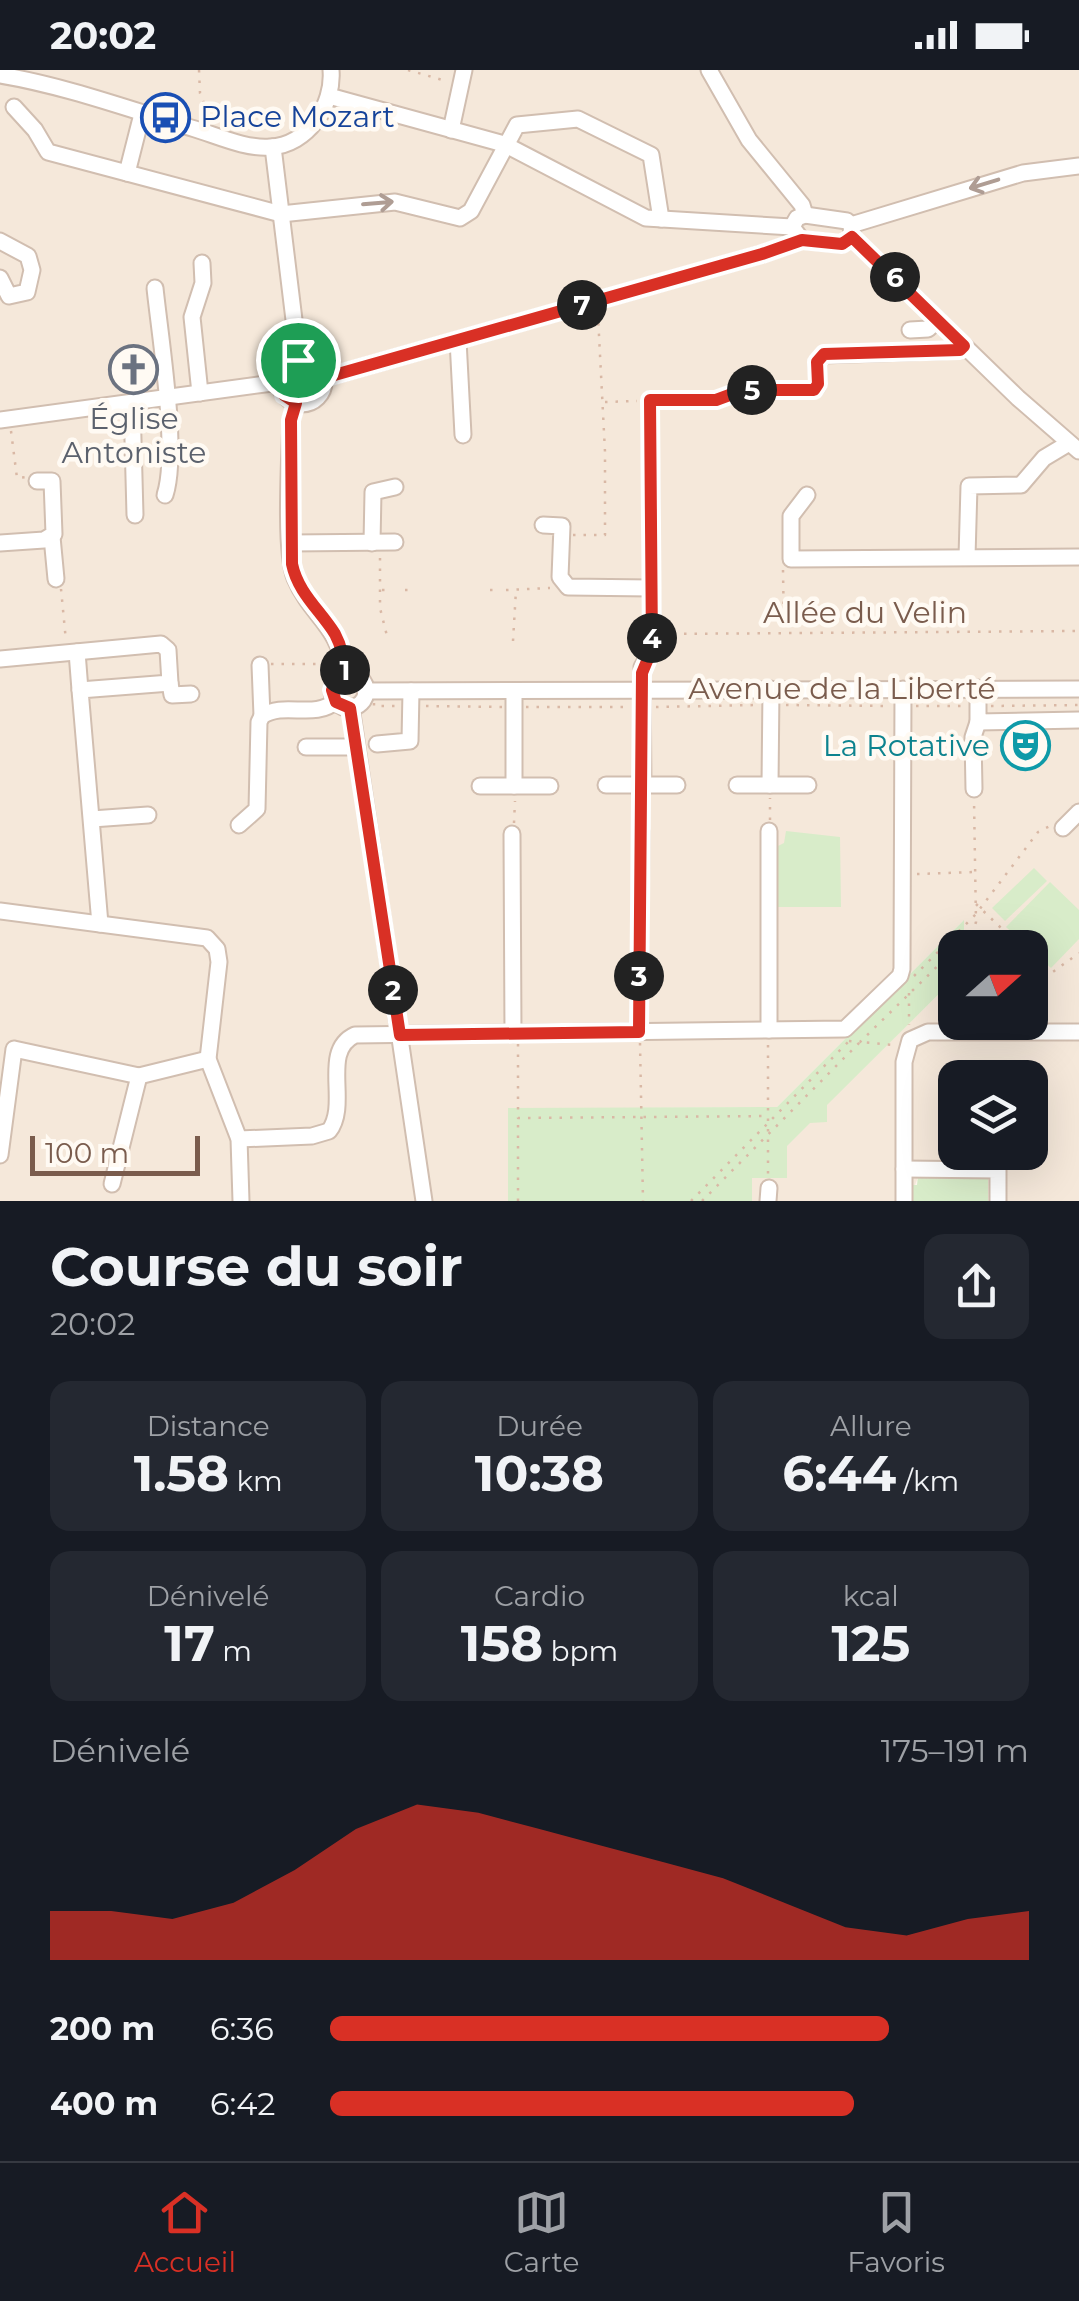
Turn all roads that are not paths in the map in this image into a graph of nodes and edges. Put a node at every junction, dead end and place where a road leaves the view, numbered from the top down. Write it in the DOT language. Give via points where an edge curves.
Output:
graph roads {
  1 [pos="331,70"];
  2 [pos="710,70"];
  3 [pos="0,75"];
  4 [pos="463,78"];
  5 [pos="32,82"];
  6 [pos="329,96"];
  7 [pos="7,110"];
  8 [pos="142,114"];
  9 [pos="451,130"];
  10 [pos="504,144"];
  11 [pos="274,147"];
  12 [pos="1079,166"];
  13 [pos="127,173"];
  14 [pos="281,214"];
  15 [pos="806,215"];
  16 [pos="661,218"];
  17 [pos="852,231"];
  18 [pos="797,233"];
  19 [pos="0,241"];
  20 [pos="202,263"];
  21 [pos="0,278"];
  22 [pos="155,288"];
  23 [pos="938,320"];
  24 [pos="910,330"];
  25 [pos="458,340"];
  26 [pos="964,346"];
  27 [pos="298,360"];
  28 [pos="324,378"];
  29 [pos="280,382"];
  30 [pos="200,392"];
  31 [pos="166,398"];
  32 [pos="132,402"];
  33 [pos="296,403"];
  34 [pos="5,419"];
  35 [pos="463,435"];
  36 [pos="1074,447"];
  37 [pos="37,480"];
  38 [pos="395,487"];
  39 [pos="166,495"];
  40 [pos="807,495"];
  41 [pos="135,515"];
  42 [pos="543,525"];
  43 [pos="52,537"];
  44 [pos="0,543"];
  45 [pos="291,543"];
  46 [pos="967,557"];
  47 [pos="1079,557"];
  48 [pos="56,579"];
  49 [pos="652,588"];
  50 [pos="72,652"];
  51 [pos="0,658"];
  52 [pos="260,664"];
  53 [pos="345,669"];
  54 [pos="170,683"];
  55 [pos="978,688"];
  56 [pos="1079,688"];
  57 [pos="903,689"];
  58 [pos="80,690"];
  59 [pos="370,691"];
  60 [pos="190,694"];
  61 [pos="771,697"];
  62 [pos="411,698"];
  63 [pos="514,699"];
  64 [pos="642,699"];
  65 [pos="343,704"];
  66 [pos="978,714"];
  67 [pos="262,716"];
  68 [pos="1079,720"];
  69 [pos="376,744"];
  70 [pos="306,747"];
  71 [pos="356,747"];
  72 [pos="738,784"];
  73 [pos="606,785"];
  74 [pos="642,785"];
  75 [pos="677,785"];
  76 [pos="770,785"];
  77 [pos="808,785"];
  78 [pos="480,786"];
  79 [pos="514,786"];
  80 [pos="550,786"];
  81 [pos="974,789"];
  82 [pos="1079,812"];
  83 [pos="148,815"];
  84 [pos="92,819"];
  85 [pos="239,825"];
  86 [pos="1063,828"];
  87 [pos="641,831"];
  88 [pos="769,832"];
  89 [pos="512,834"];
  90 [pos="0,911"];
  91 [pos="100,924"];
  92 [pos="769,1030"];
  93 [pos="639,1032"];
  94 [pos="1079,1032"];
  95 [pos="516,1034"];
  96 [pos="400,1035"];
  97 [pos="208,1059"];
  98 [pos="139,1076"];
  99 [pos="239,1138"];
  100 [pos="0,1155"];
  101 [pos="904,1169"];
  102 [pos="112,1184"];
  103 [pos="241,1201"];
  104 [pos="424,1201"];
  105 [pos="904,1201"];
  106 [pos="998,1201"];
  1 -- 6 [label="street"];
  2 -- 15 [label="street" via="749,140"];
  3 -- 5 [label="street"];
  4 -- 9 [label="street"];
  5 -- 7 [label="street"];
  5 -- 8 [label="street"];
  6 -- 9 [label="street"];
  6 -- 11 [label="street" via="307,131"];
  7 -- 13 [label="street" via="35,130 48,152"];
  8 -- 11 [label="street"];
  8 -- 13 [label="street"];
  9 -- 10 [label="street"];
  14 -- 10 [label="street, one-way" via="395,202 460,218 471,212"];
  10 -- 16 [label="street" via="646,218"];
  10 -- 16 [label="street" via="518,125 578,120 651,156"];
  11 -- 14 [label="street"];
  12 -- 17 [label="street, one-way" via="1023,173"];
  13 -- 14 [label="street"];
  14 -- 27 [label="street"];
  15 -- 17 [label="street"];
  15 -- 18 [label="street" via="797,218"];
  16 -- 18 [label="street"];
  17 -- 18 [label="street" via="842,244"];
  17 -- 23 [label="street"];
  18 -- 25 [label="street" via="762,254"];
  19 -- 21 [label="street" via="22,250 32,270 20,296 9,296"];
  20 -- 30 [label="street" via="192,317"];
  22 -- 31 [label="street"];
  23 -- 24 [label="street" via="928,329"];
  23 -- 26 [label="street"];
  25 -- 28 [label="street"];
  25 -- 35 [label="street"];
  26 -- 36 [label="street"];
  26 -- 49 [label="street" via="824,354 814,390 650,400"];
  27 -- 28 [label="street" via="312,362"];
  27 -- 29 [label="street"];
  28 -- 33 [label="street" via="317,398"];
  29 -- 30 [label="street"];
  29 -- 33 [label="street"];
  30 -- 31 [label="street"];
  31 -- 32 [label="street"];
  31 -- 39 [label="street"];
  32 -- 34 [label="street"];
  32 -- 41 [label="street"];
  33 -- 45 [label="street"];
  36 -- 46 [label="street" via="1044,458 1021,484 969,486"];
  37 -- 43 [label="street" via="53,484"];
  38 -- 45 [label="street" via="373,492 382,542"];
  40 -- 46 [label="street" via="791,516 791,559"];
  42 -- 49 [label="street" via="562,526 564,584"];
  43 -- 44 [label="street"];
  43 -- 48 [label="street"];
  45 -- 53 [label="street" via="296,580 337,638"];
  46 -- 47 [label="street"];
  49 -- 64 [label="street"];
  50 -- 51 [label="street"];
  50 -- 54 [label="street" via="166,645"];
  50 -- 58 [label="street"];
  52 -- 67 [label="street"];
  53 -- 59 [label="street"];
  53 -- 65 [label="street" via="332,686"];
  54 -- 58 [label="street"];
  54 -- 60 [label="street" via="172,695"];
  55 -- 56 [label="street, Avenue de la Liberté"];
  55 -- 57 [label="street, Avenue de la Liberté"];
  55 -- 66 [label="street"];
  57 -- 61 [label="street, Avenue de la Liberté"];
  57 -- 92 [label="street" via="900,976 845,1029"];
  58 -- 84 [label="street"];
  59 -- 62 [label="street, Avenue de la Liberté"];
  59 -- 65 [label="street" via="361,702"];
  61 -- 64 [label="street, Avenue de la Liberté"];
  61 -- 76 [label="street"];
  62 -- 63 [label="street, Avenue de la Liberté"];
  62 -- 69 [label="street" via="410,742"];
  63 -- 64 [label="street, Avenue de la Liberté"];
  63 -- 79 [label="street"];
  64 -- 74 [label="street"];
  65 -- 67 [label="street"];
  65 -- 71 [label="street"];
  66 -- 68 [label="street"];
  66 -- 81 [label="street"];
  67 -- 85 [label="street" via="259,818"];
  70 -- 71 [label="street"];
  71 -- 96 [label="street"];
  72 -- 76 [label="street"];
  73 -- 74 [label="street"];
  74 -- 75 [label="street"];
  76 -- 77 [label="street"];
  78 -- 79 [label="street"];
  79 -- 80 [label="street"];
  82 -- 86 [label="street"];
  83 -- 84 [label="street"];
  84 -- 91 [label="street"];
  87 -- 93 [label="street"];
  88 -- 92 [label="street"];
  89 -- 95 [label="street"];
  90 -- 91 [label="street"];
  91 -- 97 [label="street" via="214,944 219,962"];
  92 -- 93 [label="street"];
  93 -- 95 [label="street"];
  94 -- 101 [label="street" via="928,1032 908,1043"];
  95 -- 96 [label="street"];
  96 -- 99 [label="street" via="355,1035 340,1047 338,1114 329,1131"];
  96 -- 104 [label="street"];
  97 -- 98 [label="street"];
  97 -- 99 [label="street"];
  98 -- 100 [label="street" via="14,1049"];
  98 -- 102 [label="street"];
  99 -- 103 [label="street"];
  101 -- 105 [label="street"];
  101 -- 106 [label="street" via="998,1170"];
}
